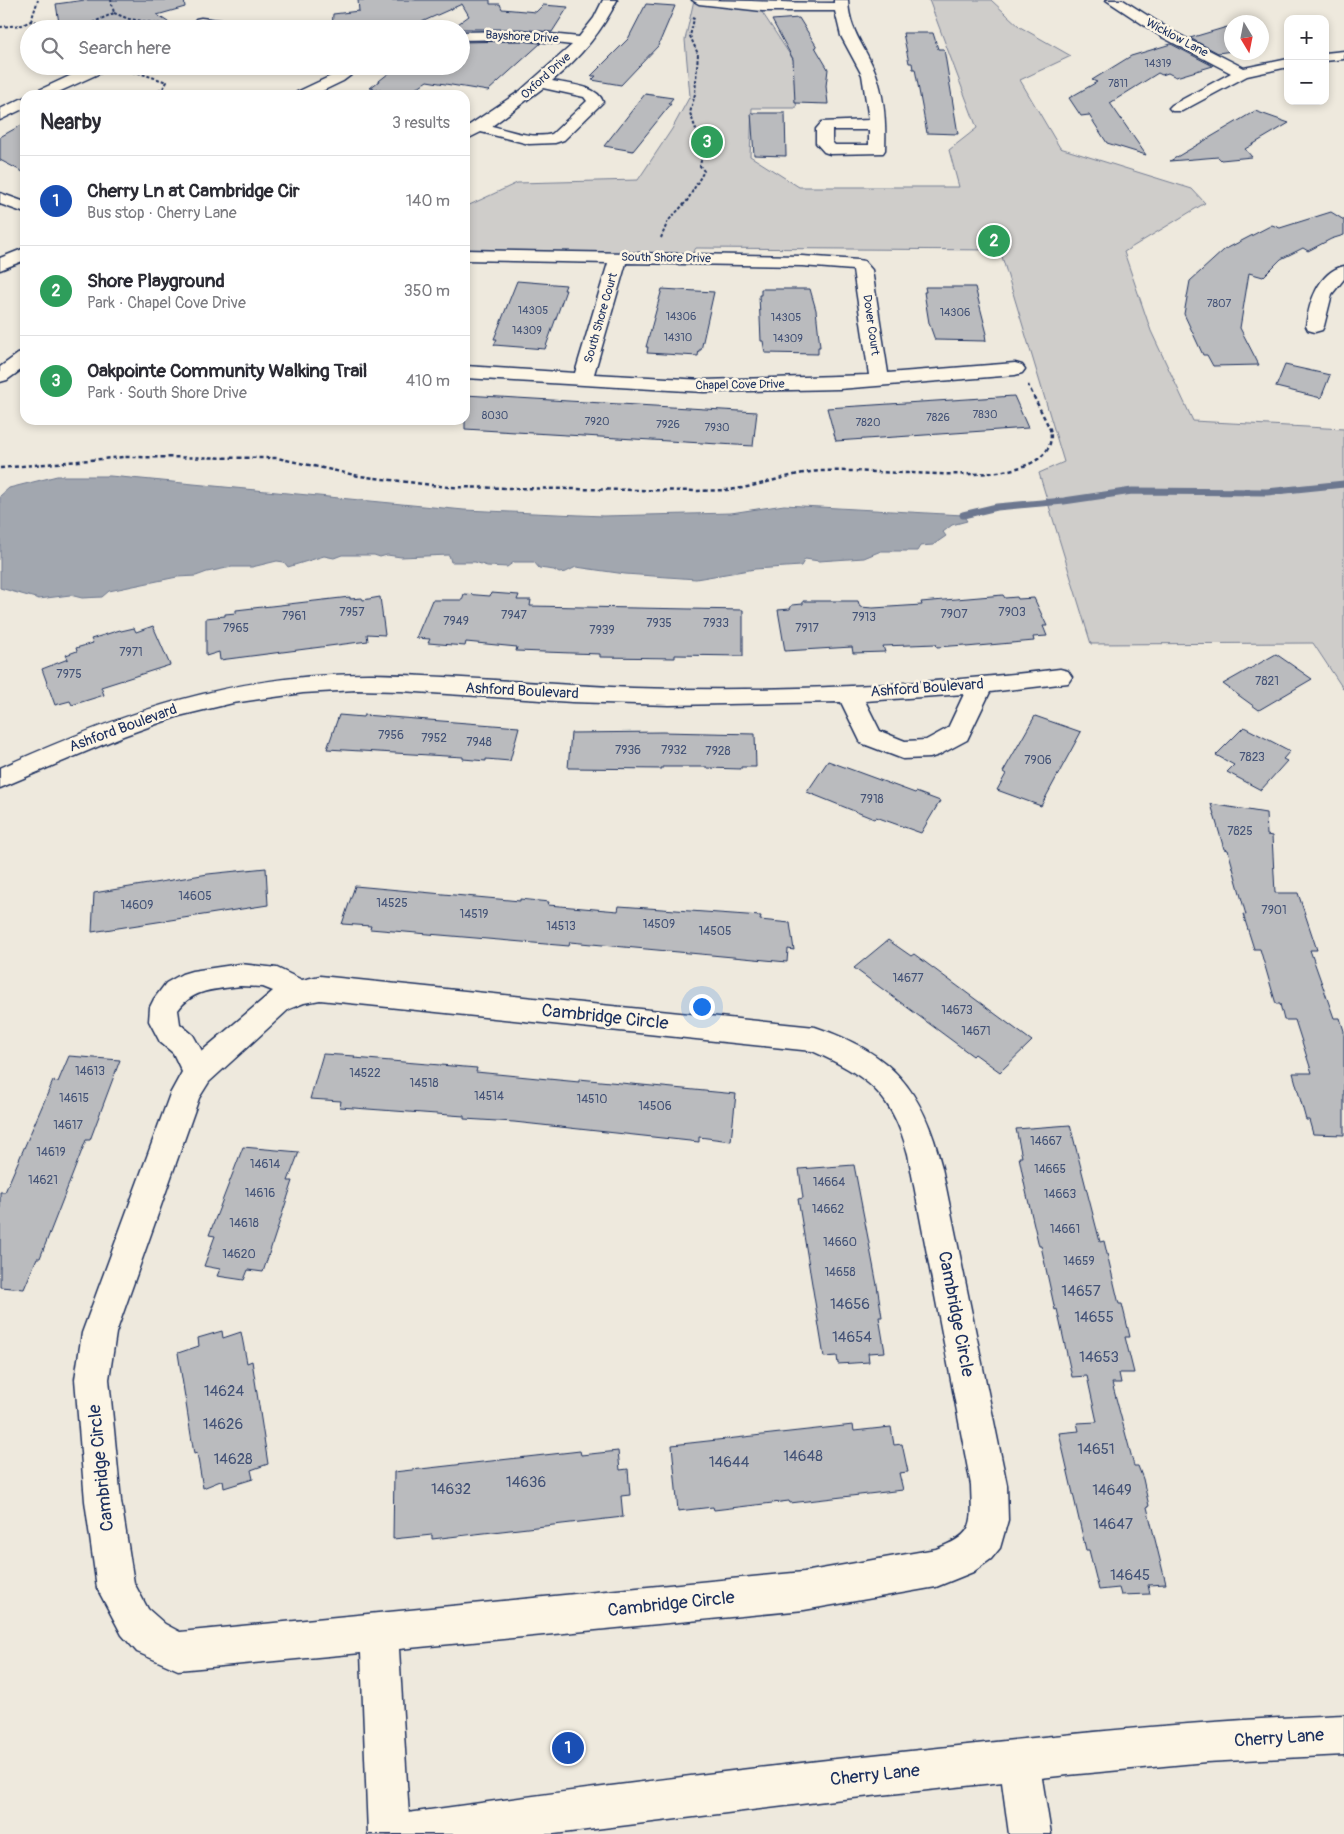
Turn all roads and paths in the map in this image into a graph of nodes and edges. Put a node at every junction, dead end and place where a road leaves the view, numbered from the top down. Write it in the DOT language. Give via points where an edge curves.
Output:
graph roads {
  1 [pos="38,0"];
  2 [pos="111,0"];
  3 [pos="610,0"];
  4 [pos="699,0"];
  5 [pos="1113,0"];
  6 [pos="841,4"];
  7 [pos="204,6"];
  8 [pos="114,13"];
  9 [pos="691,16"];
  10 [pos="31,20"];
  11 [pos="101,20"];
  12 [pos="138,20"];
  13 [pos="196,20"];
  14 [pos="20,25"];
  15 [pos="0,27"];
  16 [pos="470,36"];
  17 [pos="582,42"];
  18 [pos="1344,55"];
  19 [pos="1329,57"];
  20 [pos="1284,64"];
  21 [pos="1242,72"];
  22 [pos="95,75"];
  23 [pos="145,75"];
  24 [pos="342,75"];
  25 [pos="540,82"];
  26 [pos="54,90"];
  27 [pos="159,90"];
  28 [pos="313,90"];
  29 [pos="0,96"];
  30 [pos="20,101"];
  31 [pos="20,104"];
  32 [pos="1177,108"];
  33 [pos="0,114"];
  34 [pos="878,125"];
  35 [pos="479,127"];
  36 [pos="470,132"];
  37 [pos="0,198"];
  38 [pos="20,206"];
  39 [pos="20,255"];
  40 [pos="470,255"];
  41 [pos="619,257"];
  42 [pos="647,257"];
  43 [pos="0,265"];
  44 [pos="864,270"];
  45 [pos="1344,271"];
  46 [pos="1315,326"];
  47 [pos="20,362"];
  48 [pos="1015,369"];
  49 [pos="470,372"];
  50 [pos="0,376"];
  51 [pos="583,379"];
  52 [pos="879,380"];
  53 [pos="0,468"];
  54 [pos="1060,677"];
  55 [pos="981,685"];
  56 [pos="848,693"];
  57 [pos="0,780"];
  58 [pos="299,992"];
  59 [pos="198,1073"];
  60 [pos="379,1632"];
  61 [pos="1344,1735"];
  62 [pos="1019,1760"];
  63 [pos="388,1834"];
  64 [pos="408,1834"];
  65 [pos="1030,1834"];
  1 -- 10 [label="path"];
  2 -- 8 [label="path"];
  3 -- 17 [label="street, Oxford Drive" via="602,17"];
  4 -- 6 [label="street" via="762,7"];
  5 -- 21 [label="street, Wicklow Lane" via="1167,34"];
  6 -- 34 [label="street" via="846,31 868,73"];
  7 -- 13 [label="street"];
  8 -- 11 [label="path"];
  8 -- 12 [label="path"];
  9 -- 42 [label="path" via="694,20 690,36 698,54 690,113 698,139 704,145 700,166 704,171"];
  14 -- 15 [label="path"];
  16 -- 17 [label="street, Bayshore Drive" via="520,35"];
  17 -- 25 [label="street, Oxford Drive"];
  18 -- 19 [label="street"];
  20 -- 21 [label="street"];
  21 -- 32 [label="street"];
  22 -- 26 [label="street"];
  23 -- 27 [label="path" via="167,82"];
  24 -- 28 [label="street"];
  25 -- 35 [label="street, Oxford Drive"];
  25 -- 35 [label="street" via="588,94 595,102 558,137 550,140 536,140"];
  29 -- 30 [label="street"];
  31 -- 33 [label="street"];
  34 -- 34 [label="street" via="828,125 824,129 824,143 830,149 878,150"];
  35 -- 36 [label="street, Oxford Drive"];
  37 -- 38 [label="street"];
  39 -- 43 [label="street"];
  40 -- 41 [label="street, South Shore Drive"];
  41 -- 42 [label="street, South Shore Drive"];
  41 -- 51 [label="street, South Shore Court"];
  42 -- 44 [label="street, South Shore Drive" via="824,261 858,265"];
  44 -- 52 [label="street, Dover Court"];
  45 -- 46 [label="street" via="1332,278 1318,304"];
  47 -- 50 [label="street"];
  48 -- 52 [label="street, Chapel Cove Drive"];
  48 -- 53 [label="path" via="1036,395 1051,437 1047,452 1039,459 993,473 819,471 736,490 698,491 448,487 359,476 277,458 123,457"];
  49 -- 51 [label="street, Chapel Cove Drive"];
  51 -- 52 [label="street, Chapel Cove Drive" via="704,386"];
  54 -- 55 [label="street, Ashford Boulevard"];
  55 -- 56 [label="street, Ashford Boulevard"];
  55 -- 56 [label="street" via="958,734 930,749 903,750 870,737"];
  56 -- 57 [label="street, Ashford Boulevard" via="683,698 373,682 301,686 232,695 160,713 74,745"];
  58 -- 59 [label="street, Cambridge Circle" via="279,1001"];
  58 -- 59 [label="street" via="277,979 240,975 192,982 176,991 164,1007 164,1021 170,1033 183,1044"];
  58 -- 60 [label="street, Cambridge Circle" via="320,988 815,1039 872,1068 905,1105 922,1151 989,1485 987,1535 960,1559 936,1568 804,1591"];
  59 -- 60 [label="street, Cambridge Circle" via="185,1094 99,1333 96,1351 92,1379 103,1501 116,1588 135,1622 151,1638 178,1651"];
  60 -- 63 [label="street"];
  61 -- 62 [label="street, Cherry Lane" via="1122,1749"];
  62 -- 64 [label="street, Cherry Lane" via="832,1779"];
  62 -- 65 [label="street"];
}
